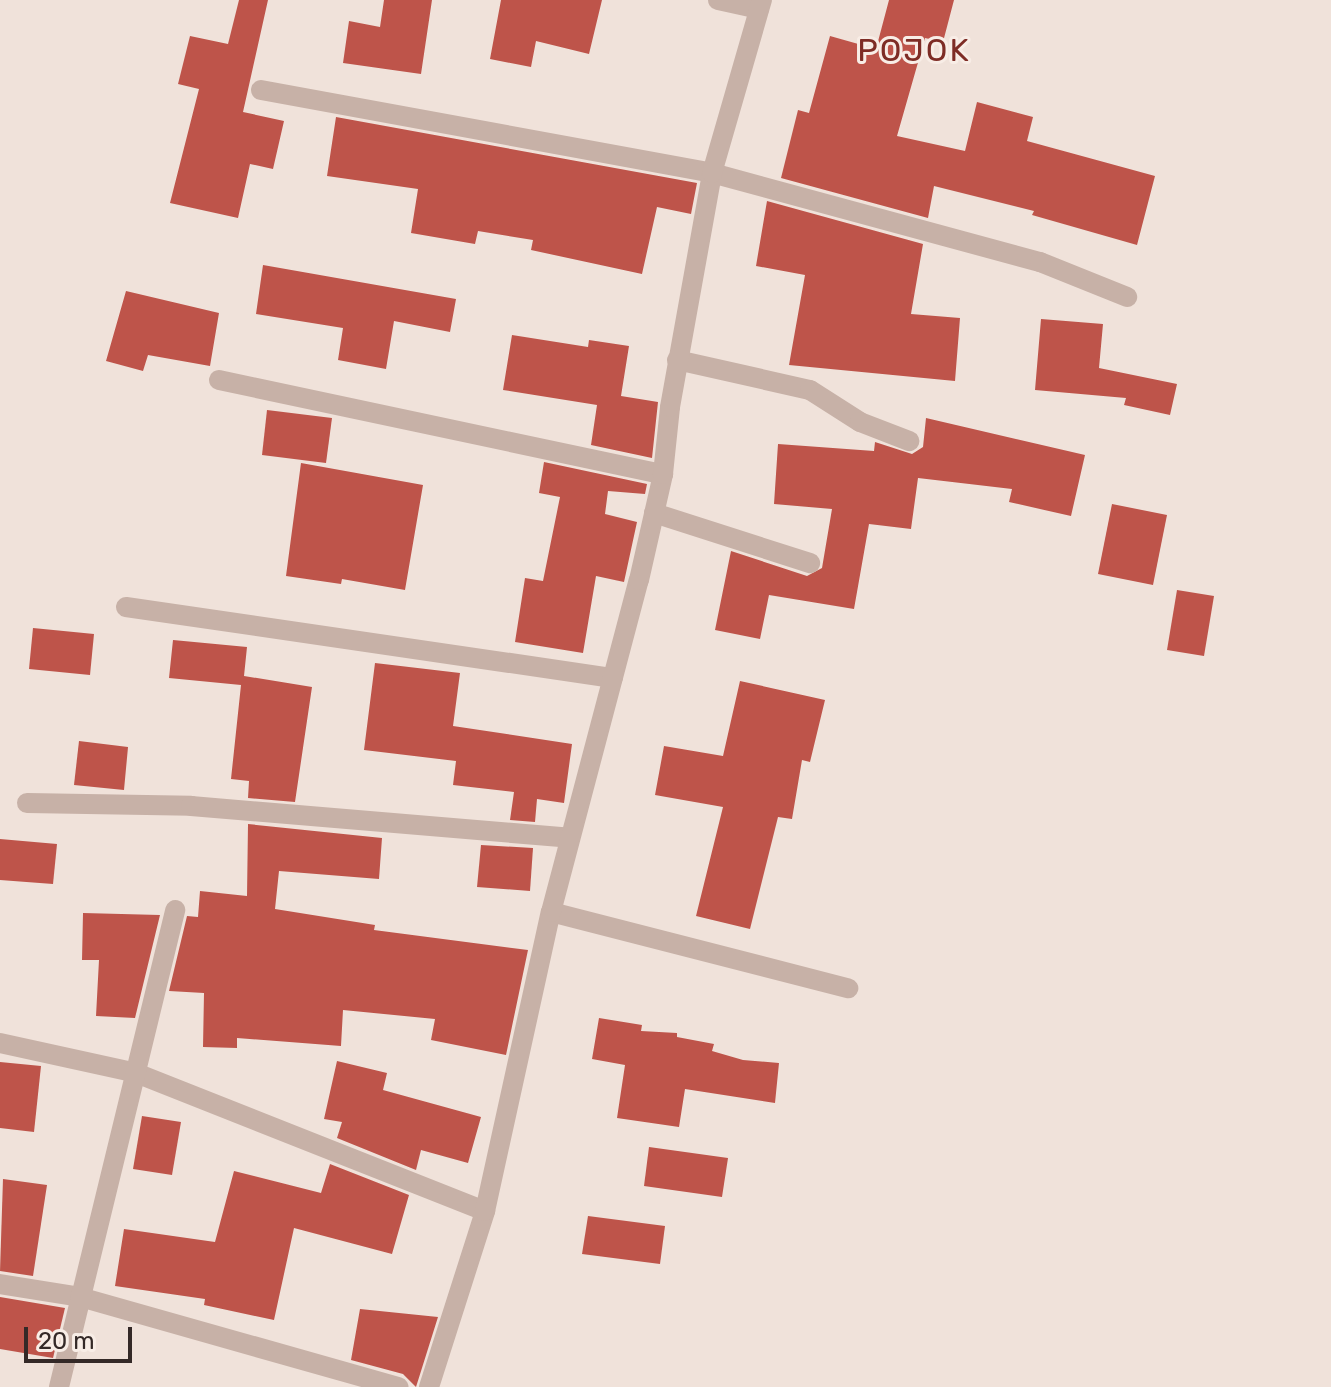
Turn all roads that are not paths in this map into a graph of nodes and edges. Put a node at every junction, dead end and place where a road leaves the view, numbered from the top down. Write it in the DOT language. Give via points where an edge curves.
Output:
graph roads {
  1 [pos="718,0"];
  2 [pos="761,4"];
  3 [pos="261,90"];
  4 [pos="712,173"];
  5 [pos="1127,297"];
  6 [pos="677,360"];
  7 [pos="219,380"];
  8 [pos="909,441"];
  9 [pos="663,474"];
  10 [pos="654,513"];
  11 [pos="810,563"];
  12 [pos="126,607"];
  13 [pos="613,678"];
  14 [pos="27,803"];
  15 [pos="570,838"];
  16 [pos="175,910"];
  17 [pos="551,912"];
  18 [pos="848,988"];
  19 [pos="0,1043"];
  20 [pos="136,1073"];
  21 [pos="485,1211"];
  22 [pos="0,1284"];
  23 [pos="80,1297"];
  24 [pos="59,1387"];
  25 [pos="399,1387"];
  26 [pos="429,1387"];
  1 -- 2 [label="street"];
  2 -- 4 [label="street"];
  3 -- 4 [label="street"];
  4 -- 5 [label="street" via="1040,262"];
  4 -- 6 [label="street"];
  6 -- 8 [label="street" via="810,390 860,422"];
  6 -- 9 [label="street"];
  7 -- 9 [label="street"];
  9 -- 10 [label="street"];
  10 -- 11 [label="street"];
  10 -- 13 [label="street"];
  12 -- 13 [label="street"];
  13 -- 15 [label="street"];
  14 -- 15 [label="street" via="191,806"];
  15 -- 17 [label="street"];
  16 -- 20 [label="street"];
  17 -- 18 [label="street"];
  17 -- 21 [label="street"];
  19 -- 20 [label="street"];
  20 -- 21 [label="street"];
  20 -- 23 [label="street"];
  21 -- 26 [label="street"];
  22 -- 23 [label="street"];
  23 -- 24 [label="street"];
  23 -- 25 [label="street"];
}
